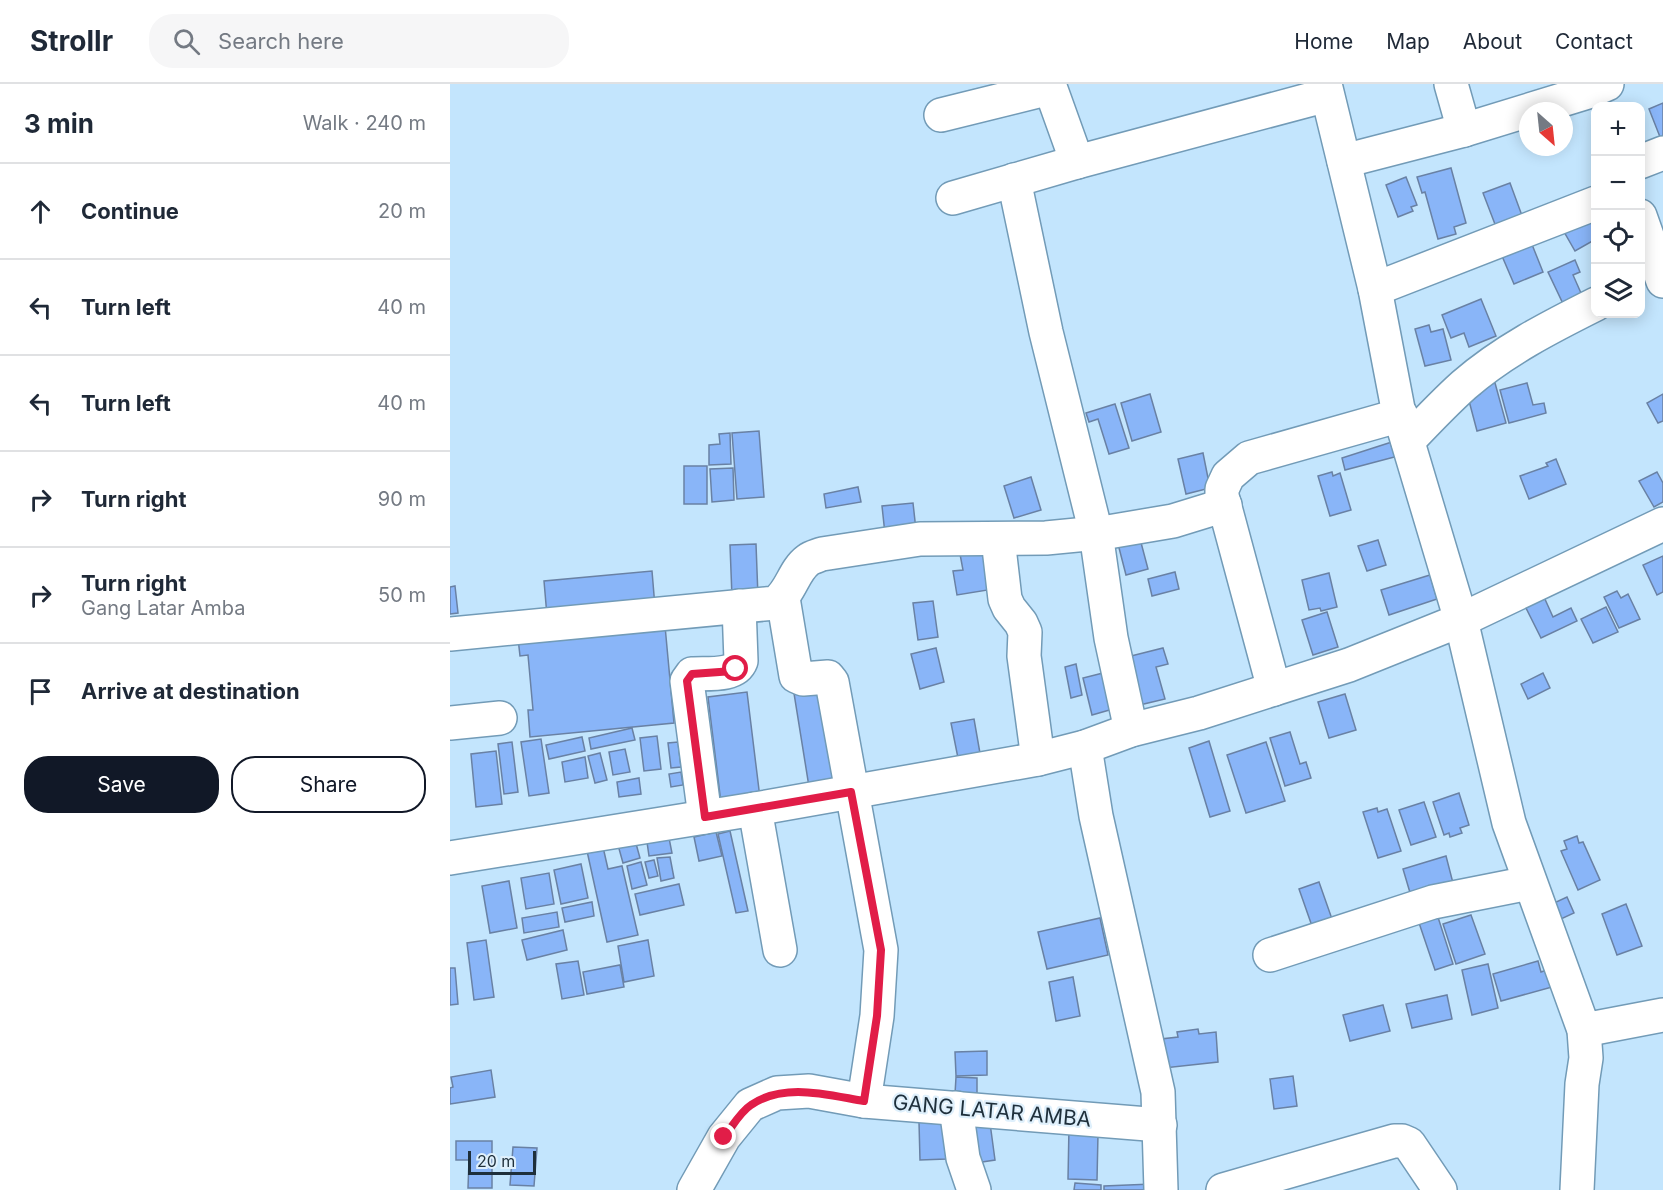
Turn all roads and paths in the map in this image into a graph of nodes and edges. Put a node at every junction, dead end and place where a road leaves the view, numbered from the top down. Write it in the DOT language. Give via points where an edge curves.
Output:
graph roads {
  1 [pos="1451,84"];
  2 [pos="1049,86"];
  3 [pos="1326,89"];
  4 [pos="1596,91"];
  5 [pos="940,116"];
  6 [pos="1464,130"];
  7 [pos="1663,153"];
  8 [pos="1645,160"];
  9 [pos="1077,162"];
  10 [pos="1344,162"];
  11 [pos="1014,180"];
  12 [pos="953,198"];
  13 [pos="1591,205"];
  14 [pos="1645,235"];
  15 [pos="1654,279"];
  16 [pos="1375,289"];
  17 [pos="1591,306"];
  18 [pos="1404,428"];
  19 [pos="1225,505"];
  20 [pos="1663,524"];
  21 [pos="1096,533"];
  22 [pos="998,539"];
  23 [pos="783,598"];
  24 [pos="739,606"];
  25 [pos="1461,620"];
  26 [pos="450,634"];
  27 [pos="1274,689"];
  28 [pos="500,718"];
  29 [pos="450,723"];
  30 [pos="1131,730"];
  31 [pos="1085,747"];
  32 [pos="1038,759"];
  33 [pos="851,792"];
  34 [pos="754,808"];
  35 [pos="705,817"];
  36 [pos="450,858"];
  37 [pos="1529,883"];
  38 [pos="780,950"];
  39 [pos="1270,955"];
  40 [pos="1663,1015"];
  41 [pos="1584,1030"];
  42 [pos="864,1101"];
  43 [pos="956,1108"];
  44 [pos="1160,1125"];
  45 [pos="694,1190"];
  46 [pos="974,1190"];
  47 [pos="1161,1190"];
  48 [pos="1223,1190"];
  49 [pos="1440,1190"];
  50 [pos="1577,1190"];
  1 -- 6 [label="street"];
  2 -- 5 [label="street"];
  2 -- 9 [label="street"];
  3 -- 9 [label="street"];
  3 -- 10 [label="street"];
  4 -- 6 [label="street"];
  6 -- 10 [label="street"];
  7 -- 8 [label="street"];
  9 -- 11 [label="street"];
  10 -- 16 [label="street"];
  11 -- 12 [label="street"];
  11 -- 21 [label="street" via="1046,332"];
  13 -- 16 [label="street"];
  14 -- 15 [label="street"];
  16 -- 18 [label="street"];
  17 -- 18 [label="street" via="1504,354"];
  18 -- 19 [label="street" via="1249,458 1228,477 1222,489"];
  18 -- 25 [label="street"];
  19 -- 21 [label="street" via="1173,521"];
  19 -- 27 [label="street"];
  20 -- 25 [label="street"];
  21 -- 22 [label="street"];
  21 -- 30 [label="street" via="1111,638"];
  22 -- 23 [label="street" via="920,539 822,554 808,560 798,571"];
  22 -- 32 [label="street" via="1005,599 1025,632 1024,656"];
  23 -- 24 [label="street" via="775,603"];
  23 -- 33 [label="street" via="796,676 828,677 832,682"];
  24 -- 26 [label="street"];
  24 -- 35 [label="street" via="739,666 733,671 692,674 687,681"];
  25 -- 27 [label="street" via="1349,665"];
  25 -- 37 [label="street" via="1509,823"];
  27 -- 30 [label="street"];
  28 -- 29 [label="street"];
  30 -- 31 [label="street"];
  31 -- 32 [label="street"];
  31 -- 44 [label="street" via="1096,816 1158,1092"];
  32 -- 33 [label="street"];
  33 -- 34 [label="street"];
  33 -- 42 [label="street" via="881,950 877,1016"];
  34 -- 35 [label="street"];
  34 -- 38 [label="street"];
  35 -- 36 [label="street"];
  37 -- 39 [label="street" via="1433,902"];
  37 -- 41 [label="street"];
  40 -- 41 [label="street"];
  41 -- 50 [label="street" via="1586,1058"];
  42 -- 43 [label="street, GANG LATAR AMBA"];
  42 -- 45 [label="street, GANG LATAR AMBA" via="809,1091 777,1093 750,1105 724,1137"];
  43 -- 44 [label="street, GANG LATAR AMBA"];
  43 -- 46 [label="street" via="963,1158"];
  44 -- 47 [label="street"];
  48 -- 49 [label="street" via="1394,1141 1409,1144"];
}
